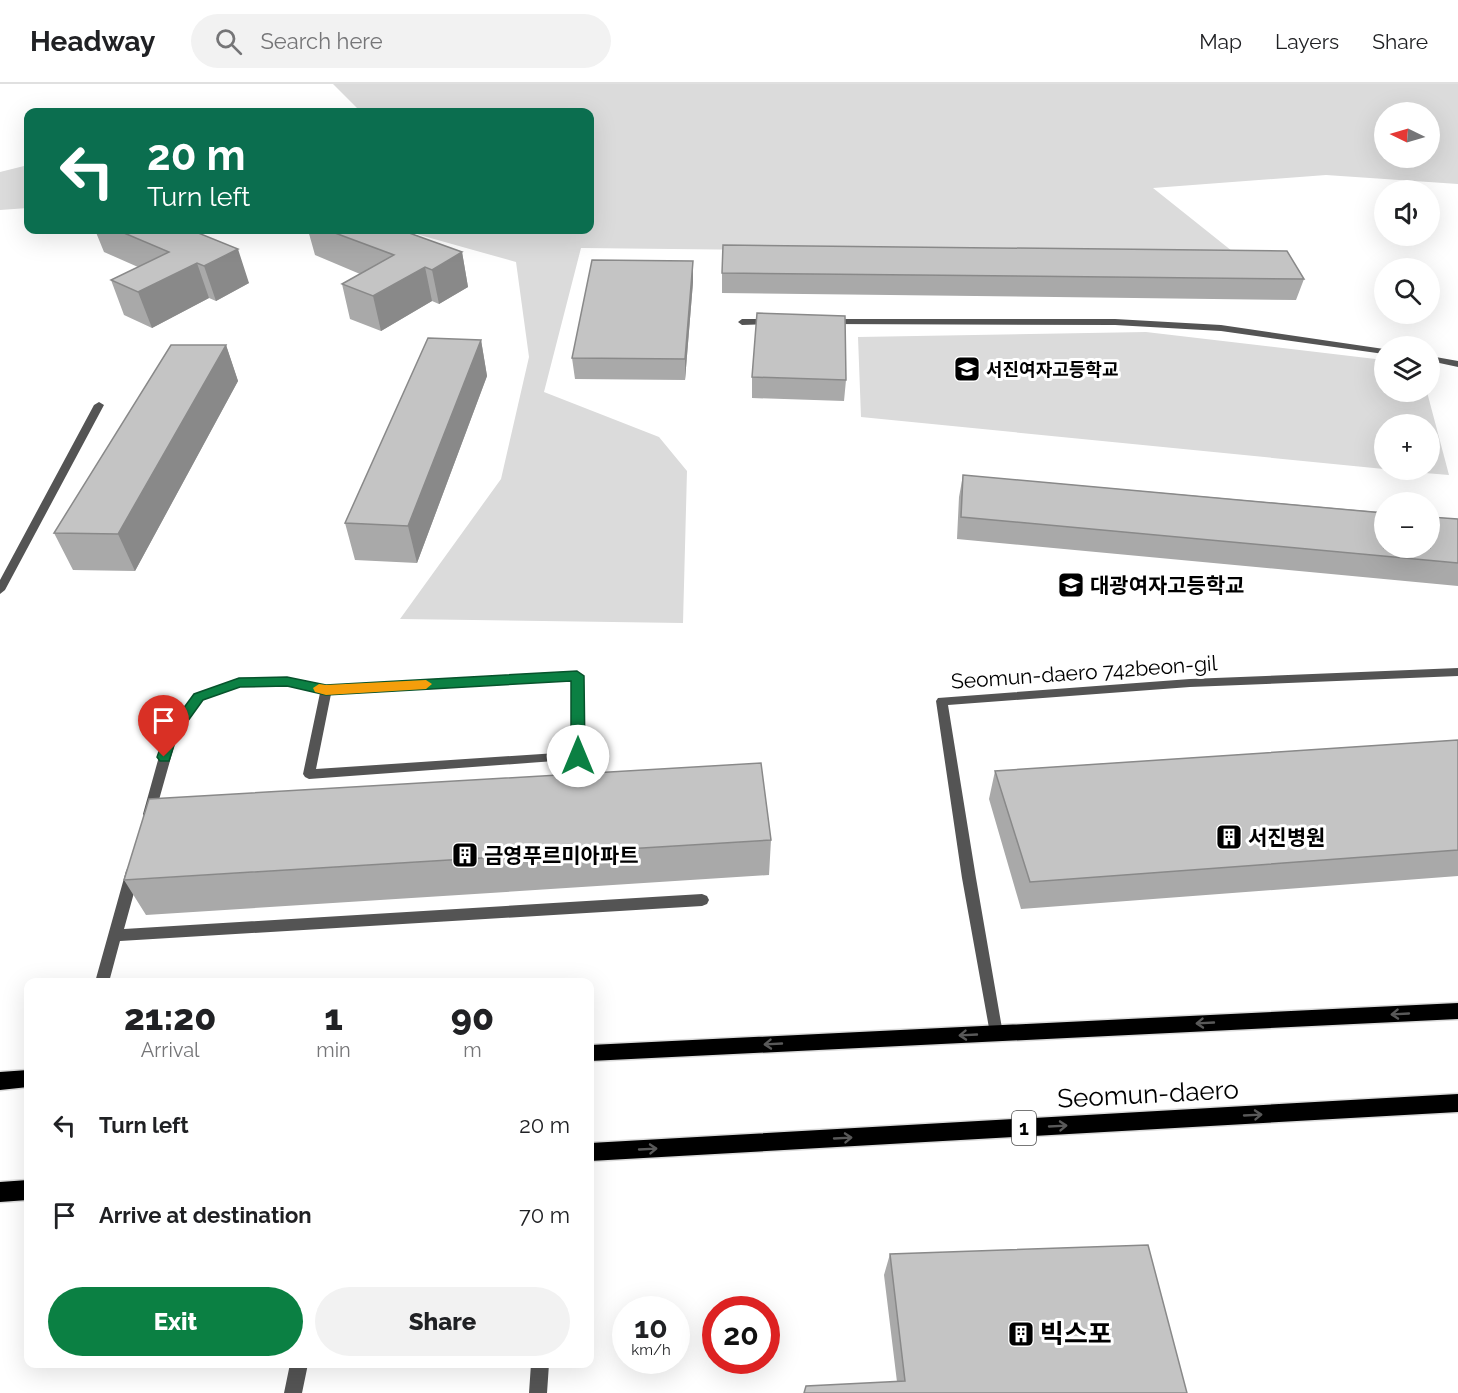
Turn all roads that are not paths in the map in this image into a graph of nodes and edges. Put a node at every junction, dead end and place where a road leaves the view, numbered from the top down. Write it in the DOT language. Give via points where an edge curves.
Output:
graph roads {
  1 [pos="742,322"];
  2 [pos="788,322"];
  3 [pos="823,322"];
  4 [pos="1374,351"];
  5 [pos="1440,361"];
  6 [pos="1458,364"];
  7 [pos="99,405"];
  8 [pos="0,590"];
  9 [pos="1458,672"];
  10 [pos="326,690"];
  11 [pos="146,824"];
  12 [pos="137,857"];
  13 [pos="702,900"];
  14 [pos="115,935"];
  15 [pos="103,978"];
  16 [pos="1458,1011"];
  17 [pos="996,1034"];
  18 [pos="594,1053"];
  19 [pos="24,1079"];
  20 [pos="0,1081"];
  21 [pos="1458,1103"];
  22 [pos="594,1152"];
  23 [pos="24,1190"];
  24 [pos="0,1192"];
  25 [pos="298,1368"];
  26 [pos="540,1368"];
  27 [pos="293,1393"];
  28 [pos="538,1393"];
  1 -- 2 [label="street"];
  3 -- 4 [label="street" via="1127,322 1221,328"];
  5 -- 6 [label="street"];
  7 -- 8 [label="street"];
  9 -- 17 [label="street, Seomun-daero 742beon-gil" via="1190,683 942,701"];
  10 -- 10 [label="street" via="577,676 578,756 309,774"];
  10 -- 11 [label="street" via="287,681 239,683 198,697 171,735"];
  12 -- 14 [label="street"];
  13 -- 14 [label="street"];
  14 -- 15 [label="street"];
  16 -- 17 [label="main road, one-way"];
  17 -- 18 [label="main road, one-way"];
  19 -- 20 [label="main road"];
  22 -- 21 [label="main road, Seomun-daero / 1, one-way"];
  23 -- 24 [label="main road"];
  25 -- 27 [label="street"];
  26 -- 28 [label="street"];
}
